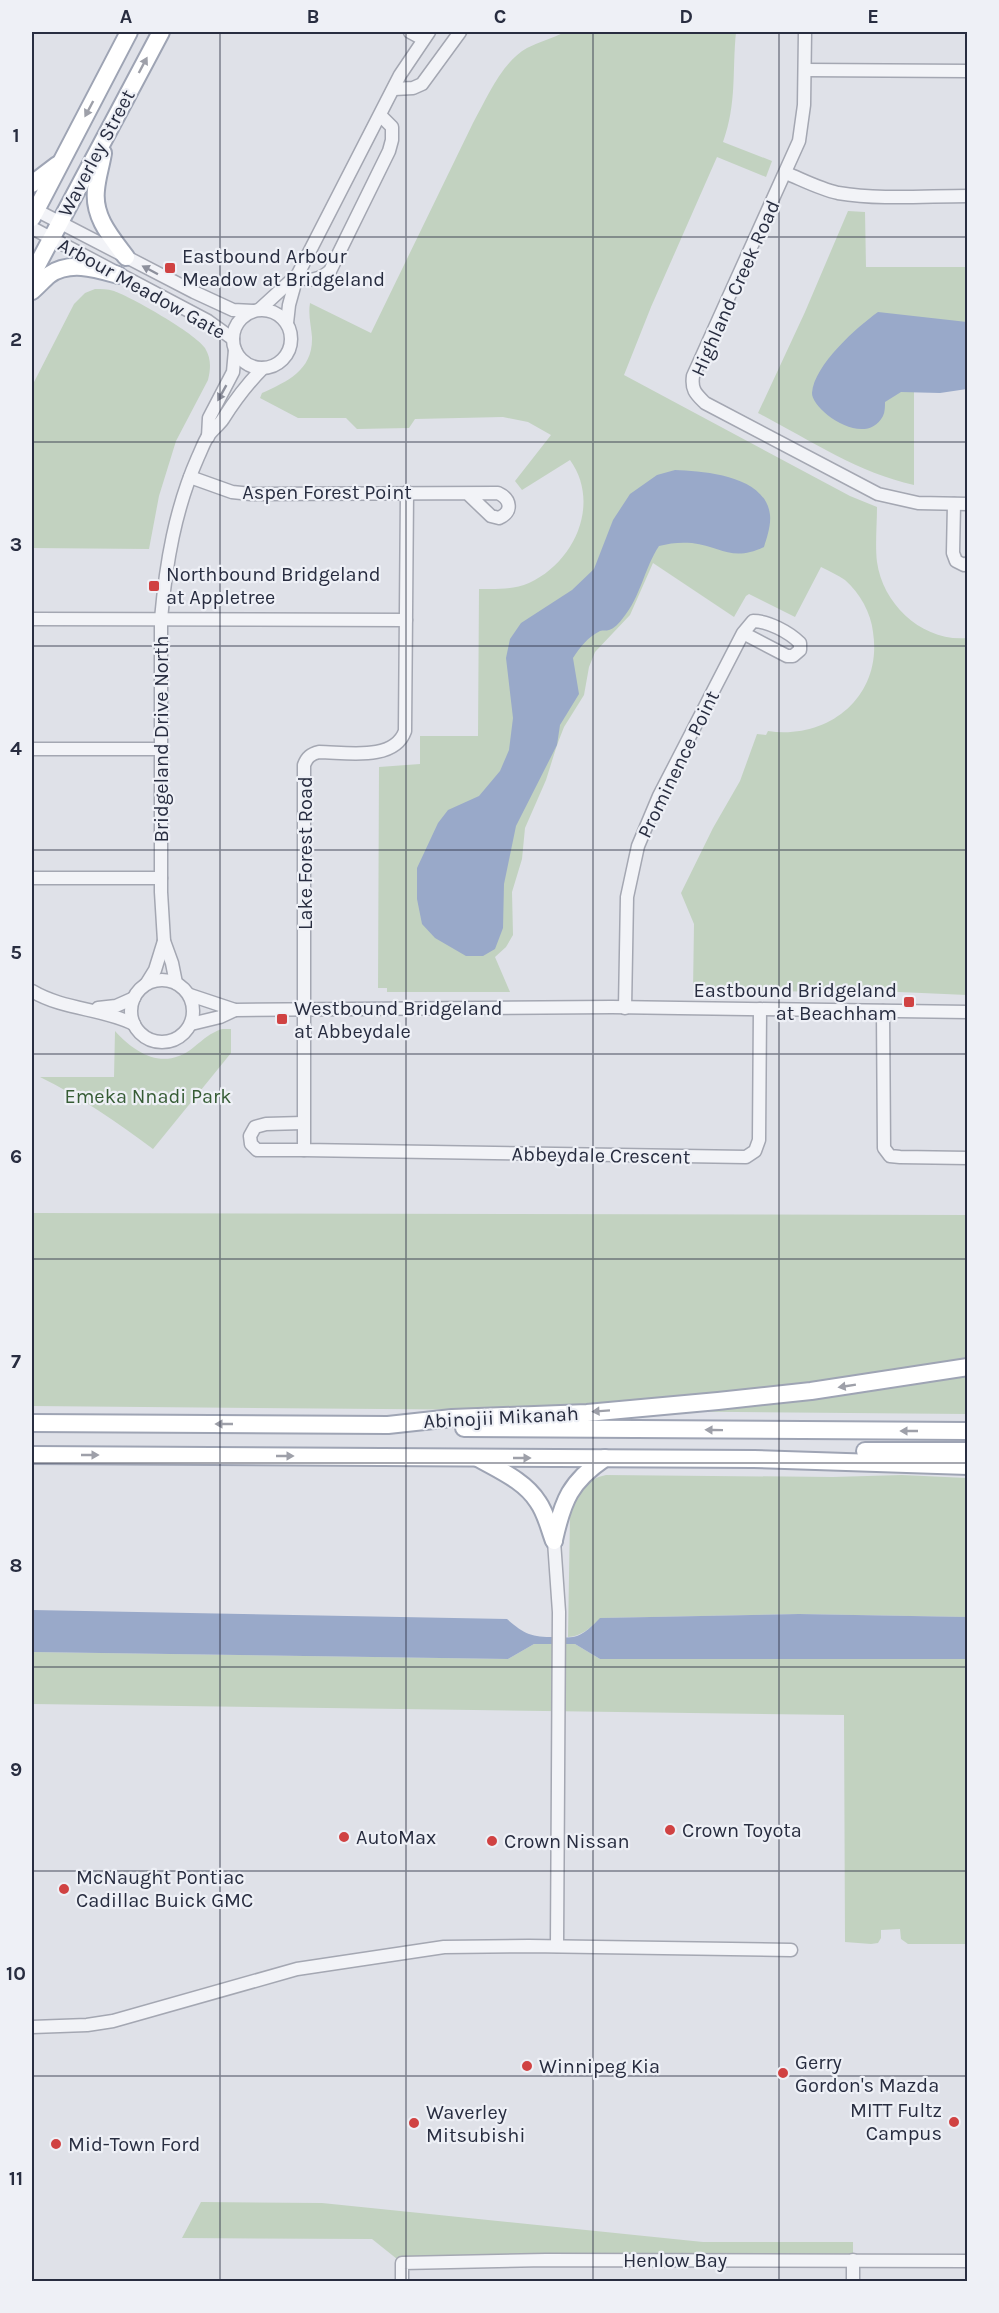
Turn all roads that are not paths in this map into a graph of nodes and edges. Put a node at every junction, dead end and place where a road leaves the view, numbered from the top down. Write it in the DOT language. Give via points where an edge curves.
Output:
graph roads {
  1 [pos="129,32"];
  2 [pos="161,32"];
  3 [pos="410,32"];
  4 [pos="460,32"];
  5 [pos="805,32"];
  6 [pos="426,35"];
  7 [pos="805,70"];
  8 [pos="968,70"];
  9 [pos="394,89"];
  10 [pos="381,116"];
  11 [pos="106,135"];
  12 [pos="62,160"];
  13 [pos="786,173"];
  14 [pos="32,184"];
  15 [pos="968,196"];
  16 [pos="33,212"];
  17 [pos="59,223"];
  18 [pos="32,228"];
  19 [pos="51,238"];
  20 [pos="126,257"];
  21 [pos="32,275"];
  22 [pos="118,275"];
  23 [pos="297,276"];
  24 [pos="32,291"];
  25 [pos="256,310"];
  26 [pos="287,323"];
  27 [pos="234,344"];
  28 [pos="263,368"];
  29 [pos="208,436"];
  30 [pos="190,477"];
  31 [pos="407,492"];
  32 [pos="468,494"];
  33 [pos="954,504"];
  34 [pos="968,504"];
  35 [pos="968,563"];
  36 [pos="32,619"];
  37 [pos="161,619"];
  38 [pos="406,620"];
  39 [pos="743,633"];
  40 [pos="32,749"];
  41 [pos="162,749"];
  42 [pos="32,878"];
  43 [pos="161,878"];
  44 [pos="164,941"];
  45 [pos="176,983"];
  46 [pos="147,984"];
  47 [pos="32,991"];
  48 [pos="190,995"];
  49 [pos="134,998"];
  50 [pos="625,1008"];
  51 [pos="90,1009"];
  52 [pos="304,1009"];
  53 [pos="235,1010"];
  54 [pos="760,1010"];
  55 [pos="883,1011"];
  56 [pos="968,1012"];
  57 [pos="134,1024"];
  58 [pos="191,1024"];
  59 [pos="303,1123"];
  60 [pos="303,1150"];
  61 [pos="968,1158"];
  62 [pos="968,1367"];
  63 [pos="32,1423"];
  64 [pos="388,1425"];
  65 [pos="968,1431"];
  66 [pos="968,1450"];
  67 [pos="32,1455"];
  68 [pos="477,1457"];
  69 [pos="605,1458"];
  70 [pos="787,1460"];
  71 [pos="968,1466"];
  72 [pos="554,1541"];
  73 [pos="557,1946"];
  74 [pos="791,1950"];
  75 [pos="32,2027"];
  76 [pos="853,2260"];
  77 [pos="968,2261"];
  78 [pos="402,2282"];
  79 [pos="853,2282"];
  1 -- 12 [label="main road, Waverley Street, one-way"];
  11 -- 2 [label="main road, Waverley Street, one-way"];
  3 -- 6 [label="street"];
  4 -- 9 [label="street" via="422,84"];
  5 -- 7 [label="street, Highland Creek Road"];
  6 -- 9 [label="street"];
  7 -- 8 [label="street"];
  7 -- 13 [label="street, Highland Creek Road" via="803,124"];
  9 -- 10 [label="street"];
  10 -- 23 [label="street"];
  10 -- 23 [label="street" via="392,127 389,152 330,271 306,280"];
  11 -- 17 [label="main road, Waverley Street"];
  11 -- 20 [label="main road" via="95,200 102,223"];
  12 -- 14 [label="main road"];
  12 -- 16 [label="main road, Waverley Street"];
  13 -- 15 [label="street" via="838,193"];
  13 -- 33 [label="street, Highland Creek Road" via="693,376 694,393 705,404 856,485 918,503"];
  16 -- 17 [label="street, Arbour Meadow Gate"];
  17 -- 19 [label="main road, Waverley Street"];
  17 -- 20 [label="street, Arbour Meadow Gate"];
  18 -- 19 [label="street, Arbour Meadow Gate"];
  19 -- 21 [label="main road, Waverley Street"];
  19 -- 22 [label="street, Arbour Meadow Gate"];
  25 -- 20 [label="street, Arbour Meadow Gate, one-way" via="227,307"];
  22 -- 24 [label="main road" via="68,267 50,275"];
  22 -- 27 [label="street, Arbour Meadow Gate" via="208,321"];
  23 -- 25 [label="street"];
  23 -- 26 [label="street"];
  25 -- 26 [label="street" via="273,312"];
  25 -- 27 [label="street" via="237,324"];
  26 -- 28 [label="street" via="291,339 286,356"];
  27 -- 28 [label="street" via="245,362"];
  27 -- 29 [label="street, Bridgeland Drive North, one-way" via="233,372 209,418"];
  28 -- 29 [label="street, Bridgeland Drive North"];
  29 -- 30 [label="street, Bridgeland Drive North"];
  30 -- 31 [label="street, Aspen Forest Point" via="251,494"];
  30 -- 37 [label="street, Bridgeland Drive North" via="169,554"];
  31 -- 32 [label="street, Aspen Forest Point"];
  31 -- 38 [label="street, Lake Forest Road"];
  33 -- 34 [label="street, Highland Creek Road"];
  33 -- 35 [label="street" via="953,554 956,561"];
  36 -- 37 [label="street"];
  37 -- 38 [label="street"];
  37 -- 41 [label="street, Bridgeland Drive North"];
  38 -- 52 [label="street, Lake Forest Road" via="405,731 397,746 382,751 319,752 311,754 304,765"];
  39 -- 50 [label="street, Prominence Point" via="659,796 638,846 627,897"];
  40 -- 41 [label="street"];
  41 -- 43 [label="street, Bridgeland Drive North"];
  42 -- 43 [label="street"];
  43 -- 44 [label="street, Bridgeland Drive North"];
  44 -- 45 [label="street, Bridgeland Drive North"];
  44 -- 46 [label="street, Bridgeland Drive North"];
  45 -- 46 [label="street" via="157,980"];
  45 -- 48 [label="street"];
  46 -- 49 [label="street"];
  47 -- 51 [label="street" via="63,1006"];
  48 -- 53 [label="street"];
  48 -- 58 [label="street" via="194,1014"];
  49 -- 51 [label="street" via="116,1006"];
  49 -- 57 [label="street"];
  50 -- 52 [label="street"];
  50 -- 54 [label="street"];
  51 -- 57 [label="street"];
  52 -- 53 [label="street"];
  52 -- 59 [label="street"];
  53 -- 58 [label="street"];
  54 -- 55 [label="street"];
  54 -- 60 [label="street, Abbeydale Crescent" via="759,1140 755,1151 746,1157"];
  55 -- 56 [label="street"];
  55 -- 61 [label="street" via="884,1148 890,1156"];
  57 -- 58 [label="street" via="146,1037 163,1042 179,1037"];
  59 -- 60 [label="street"];
  59 -- 60 [label="street, Abbeydale Crescent" via="266,1124 255,1127 249,1136 257,1150"];
  62 -- 64 [label="main road, Abinojii Mikanah, one-way" via="699,1403"];
  64 -- 63 [label="main road, Abinojii Mikanah, one-way"];
  65 -- 64 [label="main road, one-way"];
  66 -- 70 [label="main road" via="845,1451"];
  67 -- 68 [label="main road, Abinojii Mikanah, one-way"];
  68 -- 69 [label="main road, Abinojii Mikanah, one-way"];
  68 -- 72 [label="main road" via="515,1480 534,1497"];
  69 -- 70 [label="main road, Abinojii Mikanah"];
  69 -- 72 [label="main road" via="569,1491"];
  70 -- 71 [label="main road, Abinojii Mikanah"];
  72 -- 73 [label="street" via="559,1612"];
  73 -- 74 [label="street"];
  73 -- 75 [label="street" via="444,1947 386,1954 297,1969 113,2020"];
  76 -- 77 [label="street, Henlow Bay"];
  76 -- 78 [label="street, Henlow Bay" via="402,2263"];
  76 -- 79 [label="street"];
}
